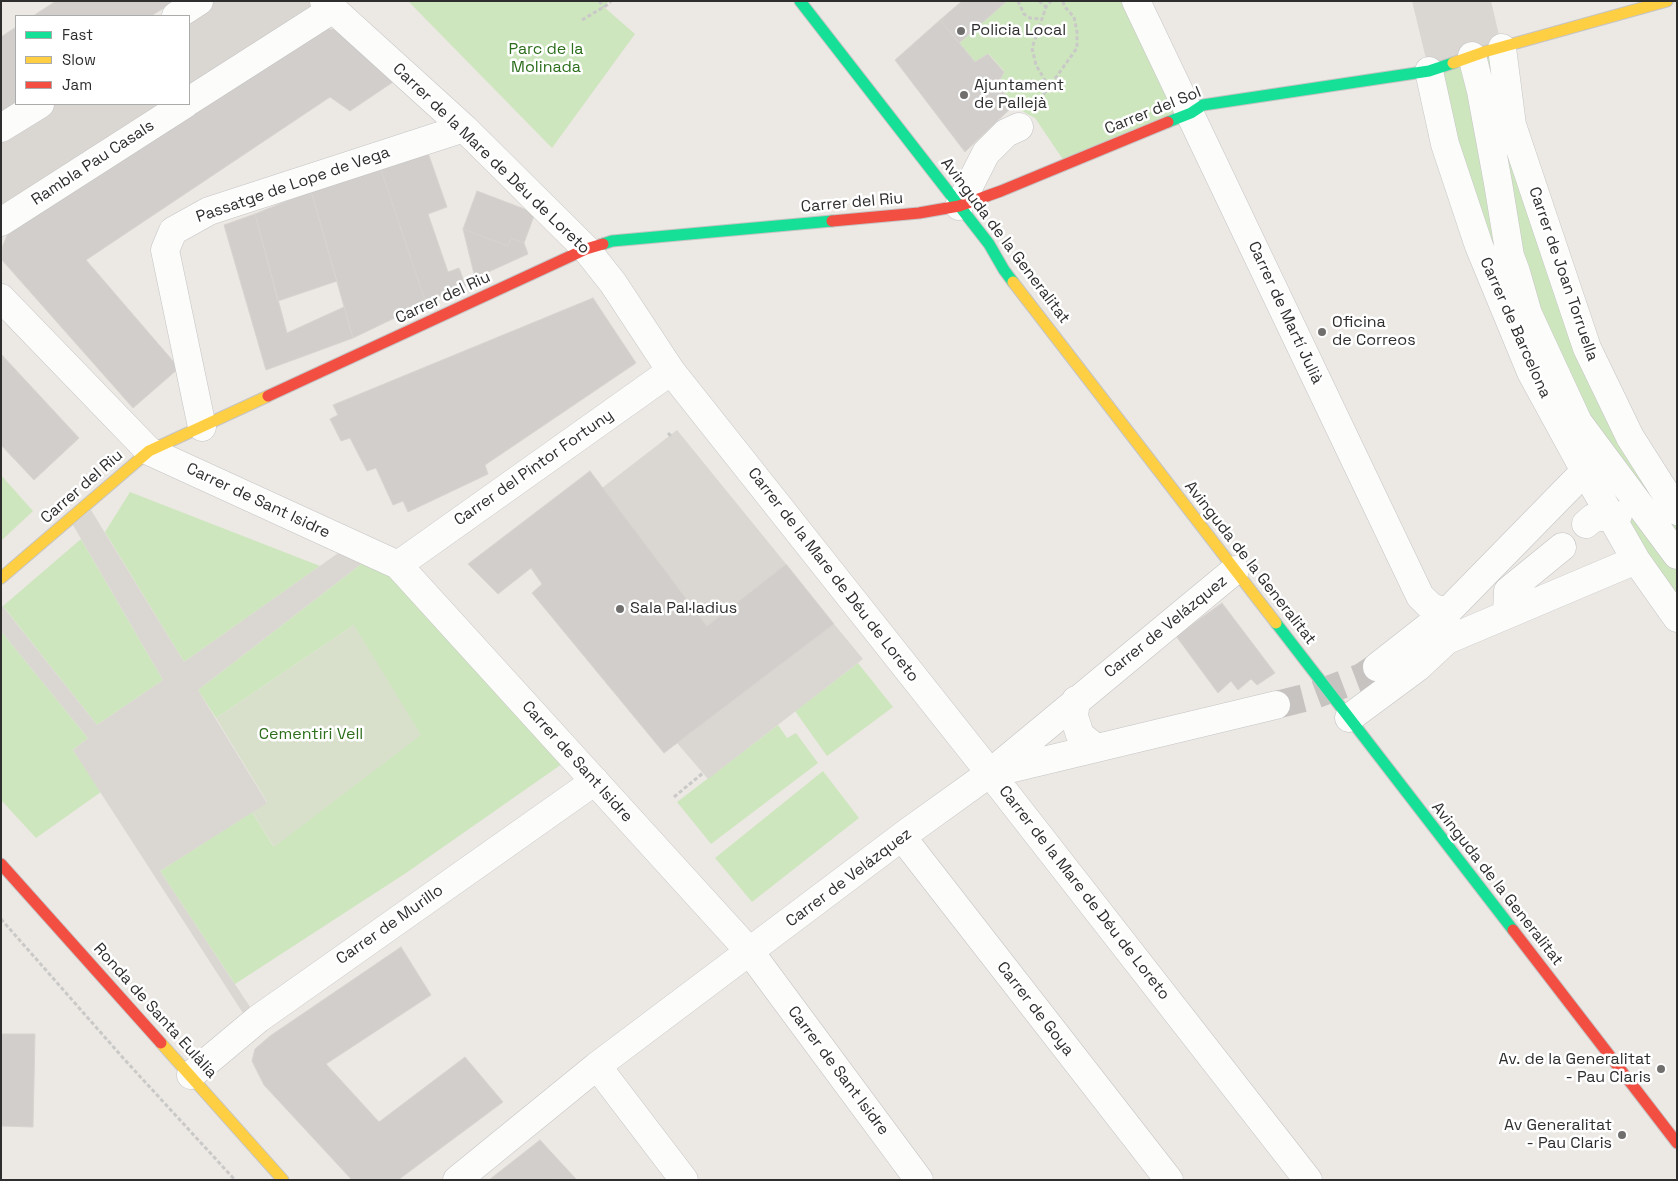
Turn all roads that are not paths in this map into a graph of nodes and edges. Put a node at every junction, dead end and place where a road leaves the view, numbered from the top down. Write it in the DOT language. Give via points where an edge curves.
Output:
graph roads {
  1 [pos="199,1"];
  2 [pos="800,1"];
  3 [pos="1136,1"];
  4 [pos="1667,1"];
  5 [pos="328,5"];
  6 [pos="178,15"];
  7 [pos="1502,48"];
  8 [pos="1472,56"];
  9 [pos="1429,71"];
  10 [pos="190,100"];
  11 [pos="38,105"];
  12 [pos="183,105"];
  13 [pos="1191,113"];
  14 [pos="1,128"];
  15 [pos="464,128"];
  16 [pos="1008,128"];
  17 [pos="959,206"];
  18 [pos="1,222"];
  19 [pos="586,250"];
  20 [pos="1,298"];
  21 [pos="671,371"];
  22 [pos="202,427"];
  23 [pos="148,451"];
  24 [pos="1585,472"];
  25 [pos="1617,501"];
  26 [pos="1677,512"];
  27 [pos="1548,556"];
  28 [pos="1677,556"];
  29 [pos="1636,560"];
  30 [pos="398,565"];
  31 [pos="1235,570"];
  32 [pos="1,578"];
  33 [pos="1447,612"];
  34 [pos="1507,613"];
  35 [pos="1677,618"];
  36 [pos="1377,667"];
  37 [pos="1076,700"];
  38 [pos="1276,705"];
  39 [pos="1349,718"];
  40 [pos="1096,748"];
  41 [pos="990,773"];
  42 [pos="595,781"];
  43 [pos="902,837"];
  44 [pos="1,864"];
  45 [pos="750,952"];
  46 [pos="597,1066"];
  47 [pos="191,1075"];
  48 [pos="1677,1143"];
  49 [pos="283,1180"];
  50 [pos="457,1180"];
  51 [pos="684,1180"];
  52 [pos="919,1180"];
  53 [pos="1169,1180"];
  54 [pos="1308,1180"];
  1 -- 6 [label="street"];
  2 -- 17 [label="main road, Avinguda de la Generalitat"];
  3 -- 13 [label="street, Carrer de Martí Julià"];
  4 -- 7 [label="main road, Carrer del Sol"];
  5 -- 10 [label="street"];
  5 -- 15 [label="street, Carrer de la Mare de Déu de Loreto"];
  7 -- 8 [label="main road, Carrer del Sol"];
  7 -- 26 [label="street, Carrer de Joan Torruella" via="1512,125 1587,348 1630,437"];
  8 -- 9 [label="main road, Carrer del Sol"];
  8 -- 25 [label="street" via="1510,256 1528,314"];
  9 -- 13 [label="main road, Carrer del Sol" via="1203,105"];
  9 -- 24 [label="street, Carrer de Barcelona" via="1445,144 1479,246 1531,372"];
  11 -- 14 [label="street"];
  12 -- 18 [label="street, Rambla Pau Casals"];
  13 -- 17 [label="main road, Carrer del Sol"];
  13 -- 33 [label="street, Carrer de Martí Julià" via="1420,596 1431,607"];
  15 -- 19 [label="street, Carrer de la Mare de Déu de Loreto"];
  15 -- 22 [label="street, Passatge de Lope de Vega" via="209,211 173,232 165,250"];
  16 -- 17 [label="street" via="986,153"];
  17 -- 19 [label="main road, Carrer del Riu" via="919,213 612,241"];
  17 -- 31 [label="main road, Avinguda de la Generalitat" via="989,244 1004,270"];
  19 -- 21 [label="street, Carrer de la Mare de Déu de Loreto" via="613,283"];
  19 -- 22 [label="main road, Carrer del Riu"];
  20 -- 23 [label="street"];
  21 -- 30 [label="street, Carrer del Pintor Fortuny"];
  21 -- 41 [label="street, Carrer de la Mare de Déu de Loreto"];
  22 -- 23 [label="main road, Carrer del Riu"];
  23 -- 30 [label="street, Carrer de Sant Isidre"];
  23 -- 32 [label="main road, Carrer del Riu"];
  24 -- 25 [label="street, Carrer de Barcelona"];
  24 -- 33 [label="street"];
  25 -- 28 [label="street"];
  25 -- 29 [label="street, Carrer de Barcelona"];
  27 -- 34 [label="street" via="1508,591"];
  29 -- 34 [label="street"];
  29 -- 35 [label="street, Carrer de Barcelona"];
  30 -- 42 [label="street, Carrer de Sant Isidre"];
  31 -- 37 [label="street, Carrer de Velázquez"];
  31 -- 39 [label="main road, Avinguda de la Generalitat"];
  33 -- 36 [label="street"];
  34 -- 39 [label="street" via="1447,640 1418,667"];
  37 -- 40 [label="street" via="1074,716 1080,735"];
  37 -- 41 [label="street, Carrer de Velázquez"];
  38 -- 40 [label="street"];
  39 -- 48 [label="main road, Avinguda de la Generalitat"];
  40 -- 41 [label="street"];
  41 -- 43 [label="street, Carrer de Velázquez"];
  41 -- 54 [label="street, Carrer de la Mare de Déu de Loreto"];
  42 -- 45 [label="street, Carrer de Sant Isidre"];
  42 -- 47 [label="street, Carrer de Murillo" via="250,1024"];
  43 -- 45 [label="street, Carrer de Velázquez"];
  43 -- 53 [label="street, Carrer de Goya"];
  44 -- 47 [label="main road, Ronda de Santa Eulàlia"];
  45 -- 46 [label="street, Carrer de Velázquez"];
  45 -- 52 [label="street, Carrer de Sant Isidre"];
  46 -- 50 [label="street, Carrer de Velázquez"];
  46 -- 51 [label="street"];
  47 -- 49 [label="main road, Ronda de Santa Eulàlia"];
}
